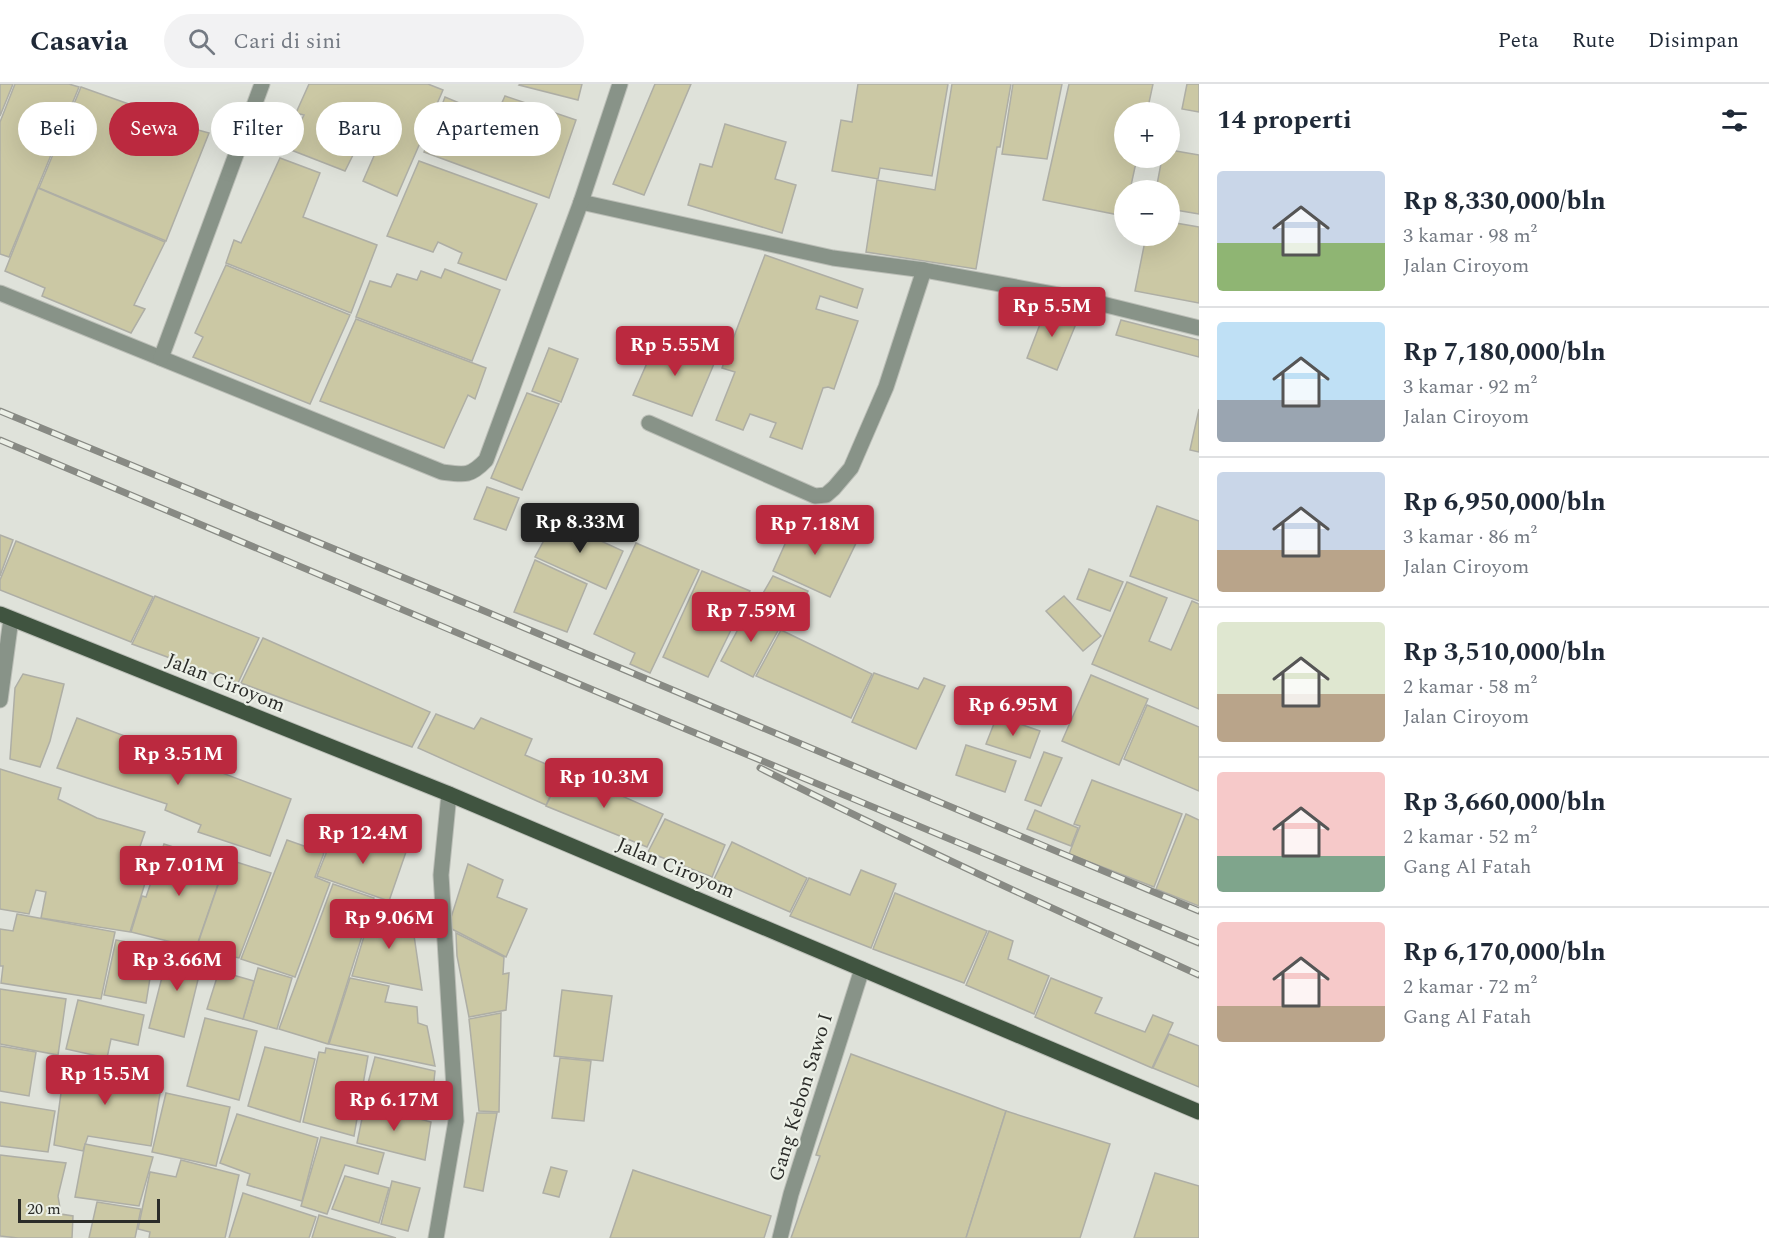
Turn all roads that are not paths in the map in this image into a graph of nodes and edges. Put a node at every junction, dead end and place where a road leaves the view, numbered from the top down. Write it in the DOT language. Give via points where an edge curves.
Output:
graph roads {
  1 [pos="262,84"];
  2 [pos="620,84"];
  3 [pos="581,202"];
  4 [pos="924,270"];
  5 [pos="0,293"];
  6 [pos="1199,328"];
  7 [pos="160,358"];
  8 [pos="649,423"];
  9 [pos="6,616"];
  10 [pos="0,700"];
  11 [pos="449,794"];
  12 [pos="862,969"];
  13 [pos="1199,1112"];
  14 [pos="436,1238"];
  15 [pos="780,1238"];
  1 -- 7 [label="street"];
  2 -- 3 [label="street"];
  3 -- 4 [label="street" via="833,258"];
  3 -- 7 [label="street" via="486,460 465,475 442,472"];
  4 -- 6 [label="street" via="1086,300"];
  4 -- 8 [label="street" via="886,387 850,468 826,495 815,496"];
  5 -- 7 [label="street"];
  9 -- 10 [label="street"];
  9 -- 11 [label="main road, Jalan Ciroyom"];
  11 -- 12 [label="main road, Jalan Ciroyom"];
  11 -- 14 [label="street" via="441,875 456,1122"];
  12 -- 13 [label="main road, Jalan Ciroyom"];
  12 -- 15 [label="street, Gang Kebon Sawo I"];
}
